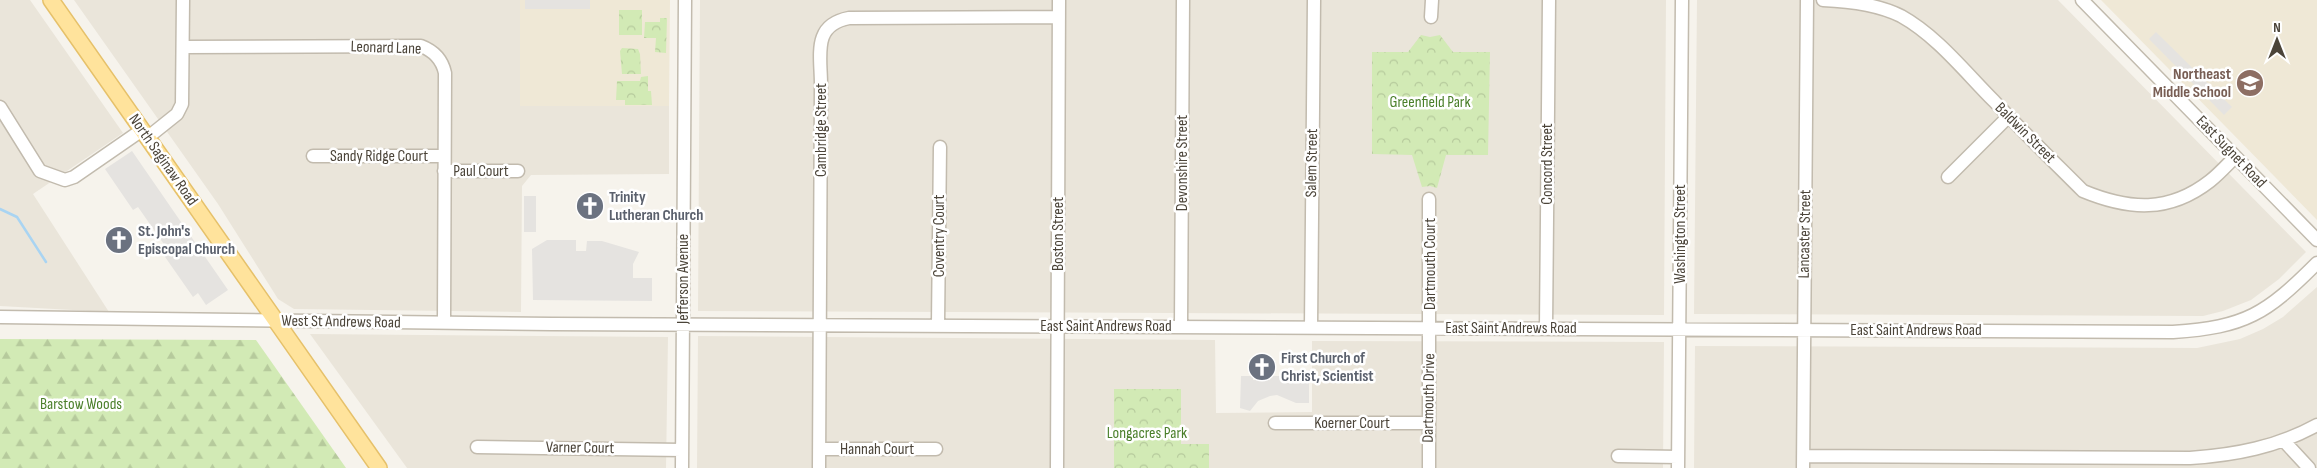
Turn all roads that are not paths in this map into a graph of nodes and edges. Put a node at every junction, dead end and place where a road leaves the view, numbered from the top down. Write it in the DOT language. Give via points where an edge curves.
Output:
graph roads {
  1 [pos="51,0"];
  2 [pos="184,0"];
  3 [pos="685,0"];
  4 [pos="1059,0"];
  5 [pos="1183,0"];
  6 [pos="1314,0"];
  7 [pos="1432,0"];
  8 [pos="1549,0"];
  9 [pos="1682,0"];
  10 [pos="1807,0"];
  11 [pos="1823,0"];
  12 [pos="2082,0"];
  13 [pos="1058,17"];
  14 [pos="1432,17"];
  15 [pos="183,47"];
  16 [pos="0,107"];
  17 [pos="2008,117"];
  18 [pos="145,134"];
  19 [pos="940,147"];
  20 [pos="313,156"];
  21 [pos="444,156"];
  22 [pos="2235,157"];
  23 [pos="444,171"];
  24 [pos="518,171"];
  25 [pos="1948,176"];
  26 [pos="1429,199"];
  27 [pos="2317,240"];
  28 [pos="2317,263"];
  29 [pos="0,317"];
  30 [pos="277,321"];
  31 [pos="444,323"];
  32 [pos="683,324"];
  33 [pos="820,324"];
  34 [pos="938,324"];
  35 [pos="1058,326"];
  36 [pos="1181,326"];
  37 [pos="1311,327"];
  38 [pos="1430,328"];
  39 [pos="1546,328"];
  40 [pos="1680,329"];
  41 [pos="1804,329"];
  42 [pos="1275,423"];
  43 [pos="1429,423"];
  44 [pos="2317,425"];
  45 [pos="2284,441"];
  46 [pos="477,448"];
  47 [pos="819,449"];
  48 [pos="936,449"];
  49 [pos="682,450"];
  50 [pos="1618,456"];
  51 [pos="1678,462"];
  52 [pos="1803,462"];
  53 [pos="379,468"];
  54 [pos="682,468"];
  55 [pos="818,468"];
  56 [pos="1057,468"];
  57 [pos="1429,468"];
  58 [pos="2309,468"];
  1 -- 18 [label="main road, North Saginaw Road"];
  2 -- 15 [label="street"];
  3 -- 32 [label="street, Jefferson Avenue"];
  4 -- 13 [label="street, Boston Street"];
  5 -- 36 [label="street, Devonshire Street"];
  6 -- 37 [label="street, Salem Street"];
  7 -- 14 [label="street"];
  8 -- 39 [label="street, Concord Street"];
  9 -- 40 [label="street, Washington Street"];
  10 -- 41 [label="street, Lancaster Street"];
  11 -- 17 [label="street, Baldwin Street" via="1860,3 1900,16 1934,41"];
  12 -- 22 [label="street, East Sugnet Road"];
  13 -- 33 [label="street, Cambridge Street" via="849,18 836,20 826,28 822,38"];
  13 -- 35 [label="street, Boston Street"];
  15 -- 18 [label="street" via="180,110"];
  15 -- 21 [label="street, Leonard Lane" via="421,46 431,50 446,72"];
  16 -- 18 [label="street" via="40,171 65,180"];
  17 -- 22 [label="street, Baldwin Street" via="2083,191 2108,201 2154,205 2173,201 2210,181"];
  17 -- 25 [label="street"];
  18 -- 30 [label="main road, North Saginaw Road"];
  19 -- 34 [label="street, Coventry Court"];
  20 -- 21 [label="street, Sandy Ridge Court"];
  21 -- 23 [label="street, Leonard Lane"];
  22 -- 27 [label="street, East Sugnet Road"];
  23 -- 24 [label="street, Paul Court"];
  23 -- 31 [label="street, Leonard Lane"];
  26 -- 38 [label="street, Dartmouth Court"];
  28 -- 41 [label="street, East Saint Andrews Road" via="2269,307 2222,327 2163,332"];
  29 -- 30 [label="street, West St Andrews Road"];
  30 -- 31 [label="street, West St Andrews Road"];
  30 -- 53 [label="main road, North Saginaw Road"];
  31 -- 32 [label="street, West St Andrews Road"];
  32 -- 33 [label="street, East Saint Andrews Road"];
  32 -- 49 [label="street, Jefferson Avenue"];
  33 -- 34 [label="street, East Saint Andrews Road"];
  33 -- 47 [label="street, Cambridge Street"];
  34 -- 35 [label="street, East Saint Andrews Road"];
  35 -- 36 [label="street, East Saint Andrews Road"];
  35 -- 56 [label="street, Boston Street"];
  36 -- 37 [label="street, East Saint Andrews Road"];
  37 -- 38 [label="street, East Saint Andrews Road"];
  38 -- 39 [label="street, East Saint Andrews Road"];
  38 -- 43 [label="street, Dartmouth Drive"];
  39 -- 40 [label="street, East Saint Andrews Road"];
  40 -- 41 [label="street, East Saint Andrews Road"];
  40 -- 51 [label="street, Washington Street"];
  41 -- 52 [label="street, Lancaster Street"];
  42 -- 43 [label="street, Koerner Court"];
  43 -- 57 [label="street, Dartmouth Drive"];
  44 -- 45 [label="street"];
  45 -- 52 [label="street" via="2248,452 2190,458"];
  45 -- 58 [label="street"];
  46 -- 49 [label="street, Varner Court"];
  47 -- 48 [label="street, Hannah Court"];
  47 -- 55 [label="street, Cambridge Street"];
  49 -- 54 [label="street, Jefferson Avenue"];
  50 -- 51 [label="street"];
}
